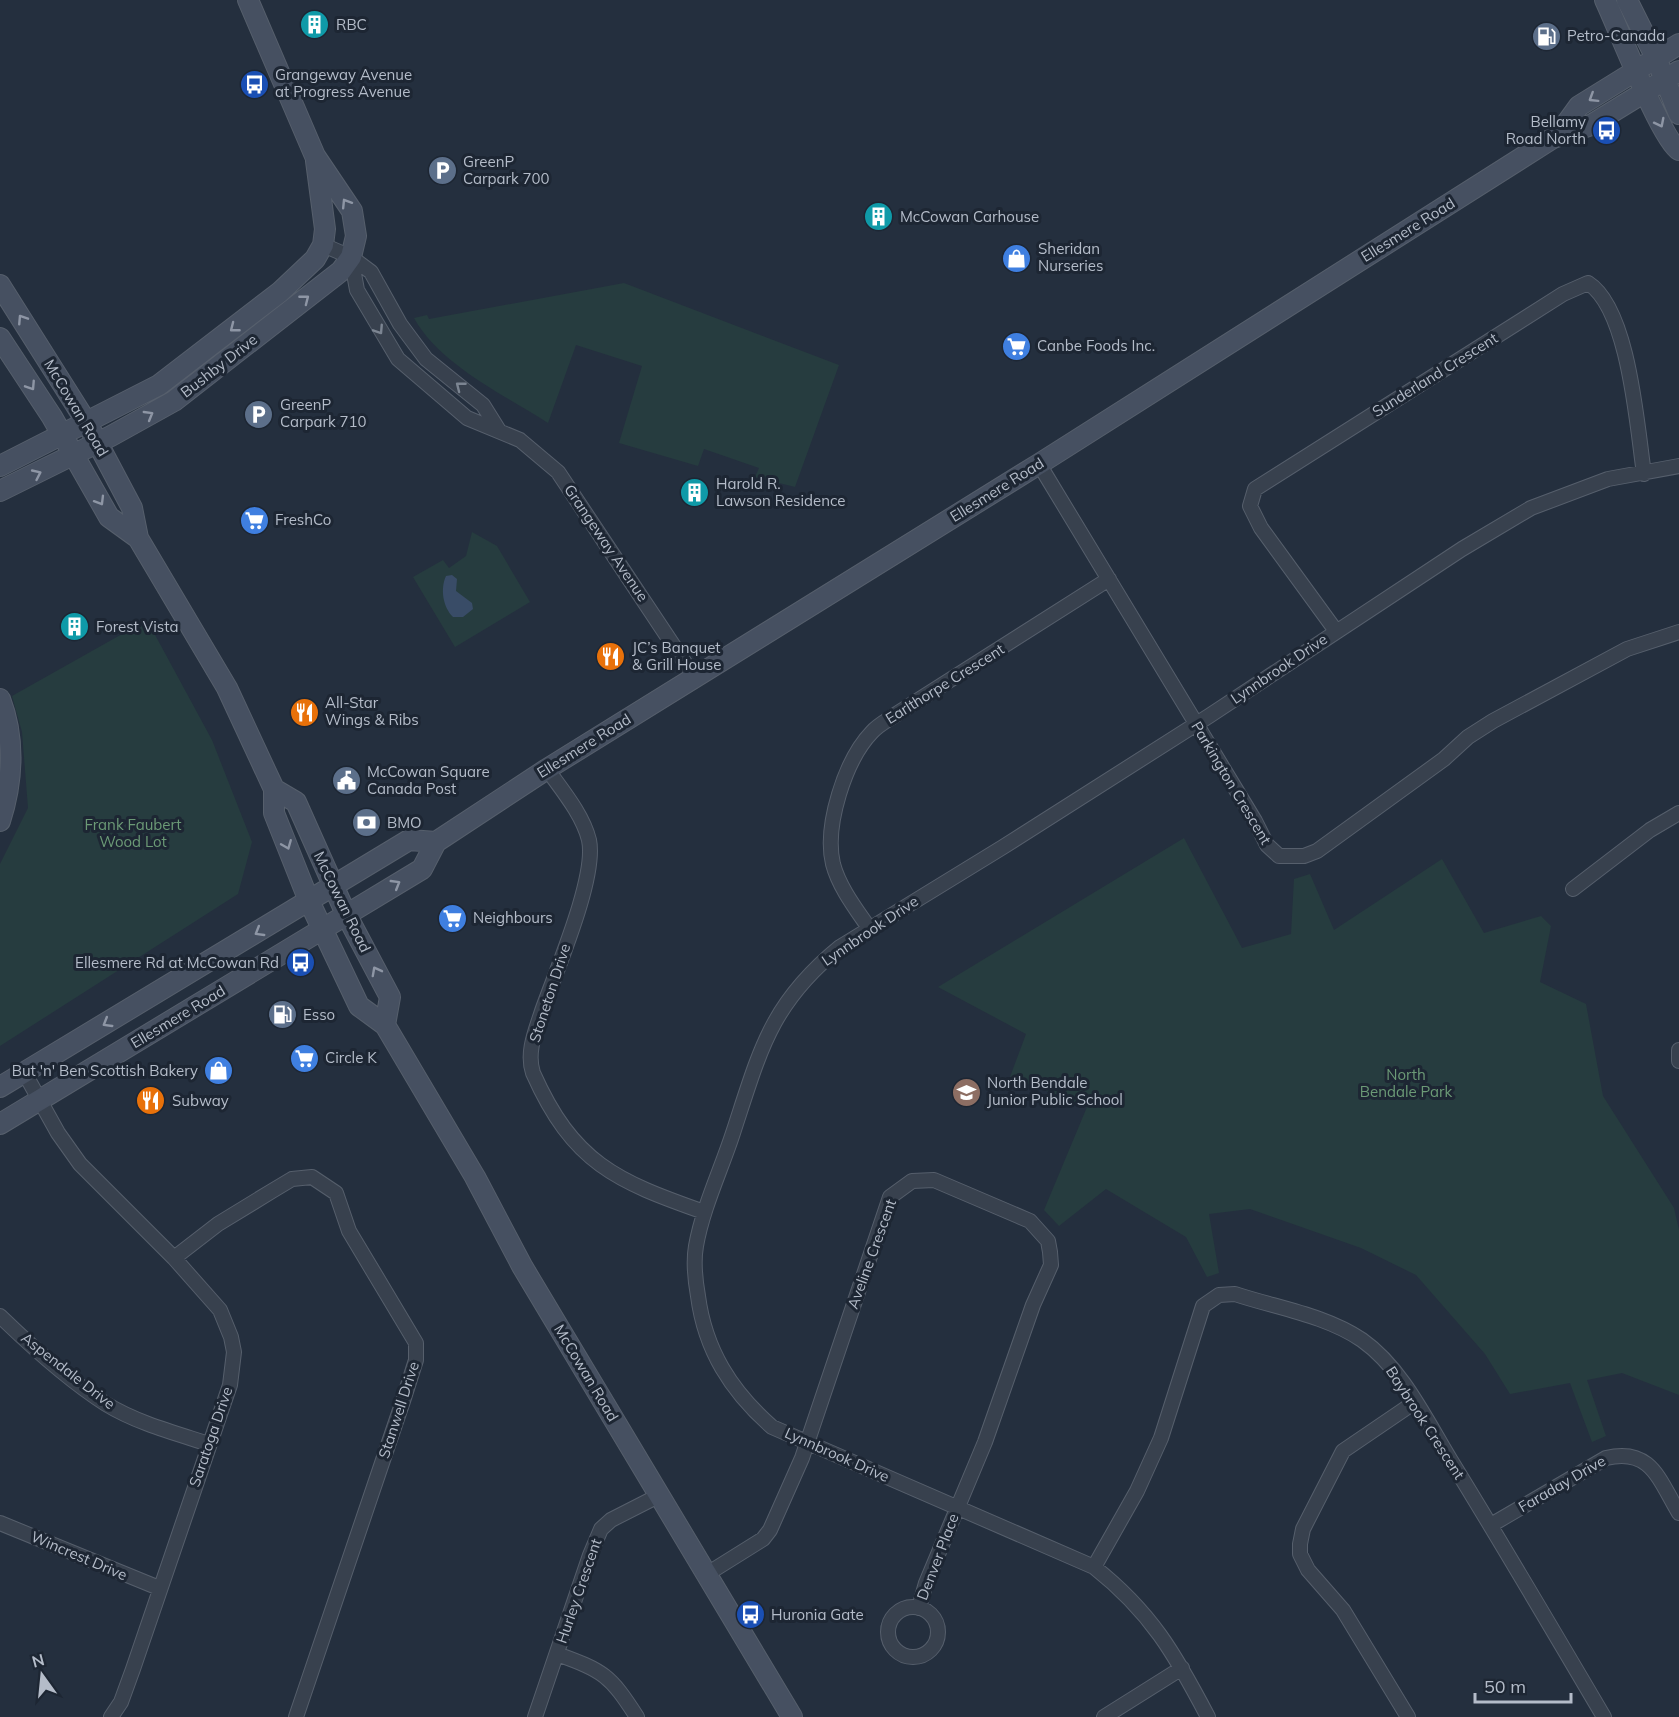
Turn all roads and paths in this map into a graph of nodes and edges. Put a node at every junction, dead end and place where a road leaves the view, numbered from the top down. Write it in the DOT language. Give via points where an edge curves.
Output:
graph roads {
  1 [pos="248,0"];
  2 [pos="1605,0"];
  3 [pos="1627,0"];
  4 [pos="1679,44"];
  5 [pos="1656,58"];
  6 [pos="1636,69"];
  7 [pos="1672,76"];
  8 [pos="1645,92"];
  9 [pos="1679,114"];
  10 [pos="1558,135"];
  11 [pos="1679,150"];
  12 [pos="315,156"];
  13 [pos="323,245"];
  14 [pos="351,257"];
  15 [pos="0,285"];
  16 [pos="271,299"];
  17 [pos="284,316"];
  18 [pos="0,338"];
  19 [pos="180,369"];
  20 [pos="194,385"];
  21 [pos="87,423"];
  22 [pos="498,429"];
  23 [pos="61,435"];
  24 [pos="98,443"];
  25 [pos="73,455"];
  26 [pos="1039,464"];
  27 [pos="0,466"];
  28 [pos="1679,466"];
  29 [pos="1644,474"];
  30 [pos="0,491"];
  31 [pos="138,538"];
  32 [pos="1109,579"];
  33 [pos="1336,631"];
  34 [pos="1679,632"];
  35 [pos="695,678"];
  36 [pos="0,699"];
  37 [pos="1196,724"];
  38 [pos="547,769"];
  39 [pos="274,789"];
  40 [pos="1679,813"];
  41 [pos="0,820"];
  42 [pos="436,842"];
  43 [pos="333,886"];
  44 [pos="1573,889"];
  45 [pos="309,901"];
  46 [pos="346,915"];
  47 [pos="868,928"];
  48 [pos="322,930"];
  49 [pos="385,1025"];
  50 [pos="1679,1050"];
  51 [pos="1679,1061"];
  52 [pos="24,1072"];
  53 [pos="0,1087"];
  54 [pos="39,1100"];
  55 [pos="0,1124"];
  56 [pos="704,1212"];
  57 [pos="174,1258"];
  58 [pos="0,1316"];
  59 [pos="1415,1402"];
  60 [pos="209,1443"];
  61 [pos="807,1443"];
  62 [pos="660,1495"];
  63 [pos="957,1507"];
  64 [pos="1679,1513"];
  65 [pos="0,1523"];
  66 [pos="1491,1526"];
  67 [pos="1094,1567"];
  68 [pos="706,1574"];
  69 [pos="159,1588"];
  70 [pos="919,1608"];
  71 [pos="557,1654"];
  72 [pos="1182,1668"];
  73 [pos="111,1717"];
  74 [pos="296,1717"];
  75 [pos="535,1717"];
  76 [pos="637,1717"];
  77 [pos="792,1717"];
  78 [pos="1104,1717"];
  79 [pos="1208,1717"];
  80 [pos="1408,1717"];
  81 [pos="1604,1717"];
  1 -- 12 [label="main road, Grangeway Avenue"];
  2 -- 6 [label="main road"];
  3 -- 5 [label="main road"];
  4 -- 5 [label="main road, Ellesmere Road"];
  5 -- 6 [label="main road, Ellesmere Road"];
  5 -- 7 [label="main road"];
  6 -- 8 [label="main road"];
  6 -- 10 [label="main road, Ellesmere Road, one-way" via="1579,106"];
  7 -- 8 [label="main road, Ellesmere Road"];
  7 -- 9 [label="main road"];
  8 -- 10 [label="main road, Ellesmere Road" via="1591,125"];
  8 -- 11 [label="main road, one-way" via="1672,146"];
  10 -- 26 [label="main road, Ellesmere Road"];
  12 -- 13 [label="main road, Grangeway Avenue"];
  14 -- 12 [label="main road, Grangeway Avenue, one-way" via="356,236 352,211"];
  13 -- 14 [label="street, Grangeway Avenue"];
  13 -- 16 [label="main road, Bushby Drive" via="315,259"];
  17 -- 14 [label="main road, Bushby Drive, one-way" via="341,272"];
  22 -- 14 [label="street, Grangeway Avenue, one-way" via="483,405 426,359 400,324 371,272"];
  14 -- 22 [label="street, Grangeway Avenue, one-way" via="357,290 398,359 467,418"];
  21 -- 15 [label="main road, McCowan Road, one-way"];
  16 -- 17 [label="main road"];
  16 -- 19 [label="main road, Bushby Drive, one-way"];
  17 -- 20 [label="main road, Bushby Drive"];
  18 -- 23 [label="main road, McCowan Road, one-way"];
  19 -- 20 [label="main road"];
  19 -- 21 [label="main road, Bushby Drive" via="159,386"];
  24 -- 20 [label="main road, Bushby Drive, one-way"];
  21 -- 23 [label="main road, Bushby Drive"];
  21 -- 24 [label="main road, McCowan Road"];
  22 -- 35 [label="street, Grangeway Avenue" via="520,440 558,472"];
  23 -- 25 [label="main road, McCowan Road"];
  23 -- 27 [label="main road, Bushby Drive"];
  24 -- 25 [label="main road, Bushby Drive"];
  24 -- 31 [label="main road, McCowan Road" via="132,508"];
  30 -- 25 [label="main road, Bushby Drive, one-way"];
  25 -- 31 [label="main road, McCowan Road, one-way" via="109,517"];
  26 -- 32 [label="street, Parkington Crescent"];
  26 -- 35 [label="main road, Ellesmere Road"];
  28 -- 29 [label="street, Lynnbrook Drive"];
  29 -- 33 [label="street, Lynnbrook Drive" via="1608,480 1531,508"];
  29 -- 33 [label="street, Sunderland Crescent" via="1619,328 1609,304 1588,283 1563,294 1255,489 1250,506 1258,522"];
  31 -- 39 [label="main road, McCowan Road" via="227,688"];
  32 -- 37 [label="street, Parkington Crescent"];
  32 -- 47 [label="street, Earlthorpe Crescent" via="898,713 873,730 860,747 834,815 830,847 838,878"];
  33 -- 37 [label="street, Lynnbrook Drive"];
  34 -- 37 [label="street, Parkington Crescent" via="1627,649 1493,721 1317,851 1304,855 1279,856 1267,845"];
  35 -- 38 [label="main road, Ellesmere Road"];
  36 -- 41 [label="main road" via="7,723 10,764"];
  37 -- 47 [label="street, Lynnbrook Drive"];
  38 -- 42 [label="main road, Ellesmere Road"];
  38 -- 56 [label="street, Stoneton Drive" via="584,826 589,839 590,868 536,1030 530,1063 533,1073 568,1132 592,1160 638,1188"];
  39 -- 43 [label="main road, McCowan Road" via="296,802"];
  39 -- 45 [label="main road, McCowan Road, one-way" via="274,813"];
  40 -- 44 [label="street" via="1650,830"];
  42 -- 43 [label="main road, Ellesmere Road" via="409,840"];
  46 -- 42 [label="main road, Ellesmere Road, one-way" via="422,869"];
  43 -- 45 [label="main road, Ellesmere Road"];
  43 -- 46 [label="main road, McCowan Road"];
  45 -- 48 [label="main road, McCowan Road"];
  45 -- 52 [label="main road, Ellesmere Road, one-way"];
  46 -- 48 [label="main road, Ellesmere Road"];
  49 -- 46 [label="main road, McCowan Road, one-way" via="390,997"];
  47 -- 56 [label="street, Lynnbrook Drive" via="806,976 771,1027"];
  48 -- 49 [label="main road, McCowan Road" via="359,1006"];
  48 -- 54 [label="main road, Ellesmere Road"];
  49 -- 62 [label="main road, McCowan Road" via="475,1177 522,1266"];
  50 -- 51 [label="street"];
  52 -- 53 [label="main road, Ellesmere Road"];
  52 -- 54 [label="street, Saratoga Drive"];
  54 -- 55 [label="main road, Ellesmere Road"];
  54 -- 57 [label="street, Saratoga Drive" via="80,1164"];
  56 -- 61 [label="street, Lynnbrook Drive" via="694,1270 701,1318 713,1354 723,1374 757,1413 772,1427"];
  57 -- 60 [label="street, Saratoga Drive" via="219,1310 234,1352 230,1385"];
  57 -- 74 [label="street, Stanwell Drive" via="218,1224 292,1179 312,1177 336,1193 349,1232 416,1343 416,1360"];
  58 -- 60 [label="street, Aspendale Drive" via="106,1404"];
  59 -- 66 [label="street, Baybrook Crescent"];
  59 -- 67 [label="street, Baybrook Crescent" via="1391,1368 1364,1341 1346,1330 1235,1294 1219,1295 1203,1306 1161,1438 1137,1491"];
  59 -- 80 [label="street" via="1343,1450 1303,1528 1300,1544 1300,1554 1308,1569 1343,1610"];
  60 -- 69 [label="street, Saratoga Drive"];
  61 -- 63 [label="street, Lynnbrook Drive"];
  61 -- 63 [label="street, Aveline Crescent" via="890,1197 912,1181 934,1180 1030,1221 1048,1241 1051,1265"];
  61 -- 68 [label="street" via="764,1539"];
  62 -- 68 [label="main road, McCowan Road"];
  62 -- 71 [label="street, Hurley Crescent" via="601,1529"];
  63 -- 67 [label="street, Lynnbrook Drive"];
  63 -- 70 [label="street, Denver Place"];
  64 -- 66 [label="street, Faraday Drive" via="1648,1465 1636,1456 1623,1454 1606,1458"];
  65 -- 69 [label="street, Wincrest Drive"];
  66 -- 81 [label="street, Baybrook Crescent"];
  67 -- 72 [label="street, Lynnbrook Drive" via="1132,1599 1164,1638"];
  68 -- 77 [label="main road, McCowan Road"];
  69 -- 73 [label="street, Saratoga Drive" via="134,1669"];
  71 -- 75 [label="street, Hurley Crescent"];
  71 -- 76 [label="street" via="608,1677"];
  72 -- 78 [label="street"];
  72 -- 79 [label="street, Lynnbrook Drive"];
}
